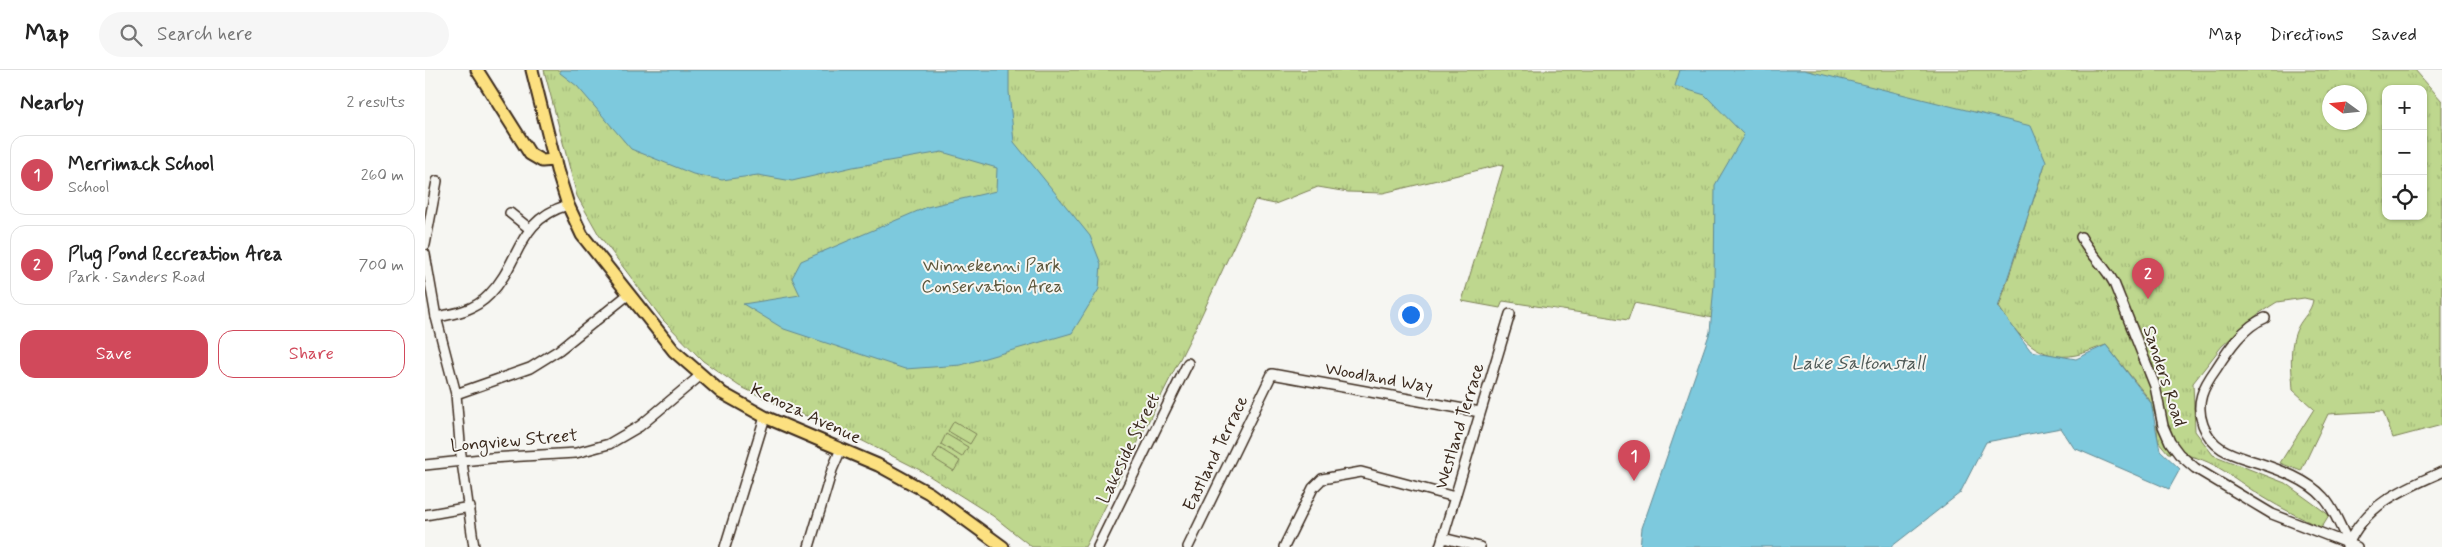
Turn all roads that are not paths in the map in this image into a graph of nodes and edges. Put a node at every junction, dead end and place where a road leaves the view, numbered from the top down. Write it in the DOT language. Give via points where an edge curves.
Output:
graph roads {
  1 [pos="477,70"];
  2 [pos="532,70"];
  3 [pos="554,155"];
  4 [pos="437,181"];
  5 [pos="568,205"];
  6 [pos="510,213"];
  7 [pos="530,229"];
  8 [pos="2081,237"];
  9 [pos="425,245"];
  10 [pos="425,254"];
  11 [pos="629,294"];
  12 [pos="1510,314"];
  13 [pos="436,317"];
  14 [pos="2265,318"];
  15 [pos="1187,363"];
  16 [pos="1272,374"];
  17 [pos="701,375"];
  18 [pos="455,394"];
  19 [pos="1480,412"];
  20 [pos="765,417"];
  21 [pos="841,449"];
  22 [pos="461,461"];
  23 [pos="425,465"];
  24 [pos="2442,472"];
  25 [pos="1455,496"];
  26 [pos="470,508"];
  27 [pos="425,515"];
  28 [pos="1441,543"];
  29 [pos="2351,546"];
  30 [pos="474,547"];
  31 [pos="725,547"];
  32 [pos="809,547"];
  33 [pos="1003,547"];
  34 [pos="1098,547"];
  35 [pos="1188,547"];
  36 [pos="1284,547"];
  37 [pos="1480,547"];
  1 -- 3 [label="main road" via="530,154 542,161"];
  2 -- 3 [label="main road, Kenoza Avenue"];
  3 -- 5 [label="main road, Kenoza Avenue"];
  4 -- 9 [label="street"];
  5 -- 7 [label="street" via="547,213"];
  5 -- 11 [label="main road, Kenoza Avenue" via="582,235"];
  6 -- 7 [label="street"];
  7 -- 13 [label="street" via="489,296 468,310"];
  8 -- 29 [label="street, Sanders Road" via="2087,249 2108,271 2155,386 2163,426 2179,454 2195,468 2272,514"];
  10 -- 13 [label="street"];
  11 -- 17 [label="main road, Kenoza Avenue" via="674,351"];
  11 -- 18 [label="street" via="559,350 530,368"];
  12 -- 19 [label="street, Westland Terrace"];
  13 -- 18 [label="street"];
  14 -- 29 [label="street" via="2244,333 2206,384 2199,406 2204,429 2215,446 2228,454 2282,472 2323,496"];
  15 -- 34 [label="street, Lakeside Street"];
  16 -- 19 [label="street, Woodland Way"];
  16 -- 35 [label="street, Eastland Terrace"];
  17 -- 20 [label="main road, Kenoza Avenue" via="722,393"];
  17 -- 22 [label="street, Longview Street" via="641,426 609,444 576,453"];
  18 -- 22 [label="street"];
  19 -- 25 [label="street, Westland Terrace"];
  20 -- 21 [label="main road, Kenoza Avenue"];
  20 -- 31 [label="street"];
  21 -- 32 [label="street"];
  21 -- 33 [label="main road, Kenoza Avenue" via="929,493"];
  22 -- 23 [label="street, Longview Street"];
  22 -- 26 [label="street"];
  24 -- 29 [label="street" via="2381,503 2354,530"];
  25 -- 28 [label="street, Westland Terrace"];
  25 -- 36 [label="street" via="1361,472 1322,479 1313,488"];
  26 -- 27 [label="street"];
  26 -- 30 [label="street"];
  28 -- 37 [label="street"];
}
